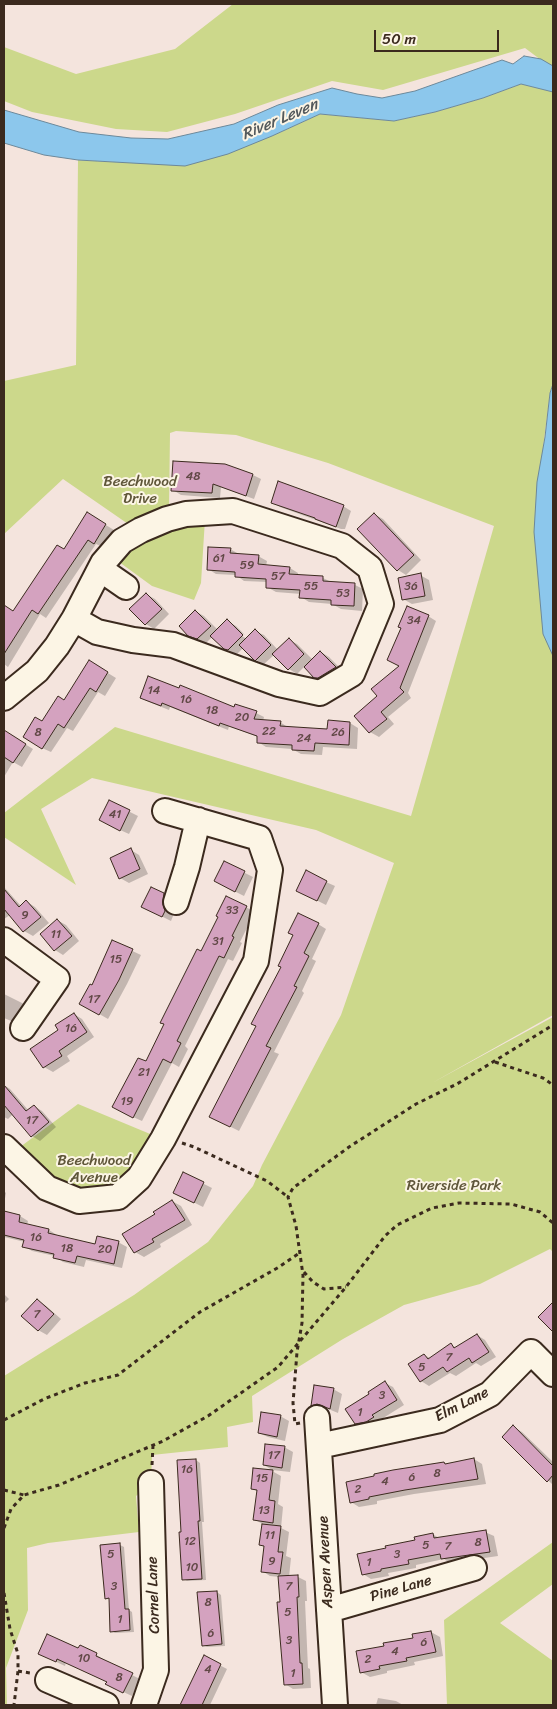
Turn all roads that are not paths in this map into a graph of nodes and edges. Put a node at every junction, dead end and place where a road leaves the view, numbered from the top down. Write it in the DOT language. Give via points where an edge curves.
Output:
graph roads {
  1 [pos="100,569"];
  2 [pos="126,587"];
  3 [pos="74,619"];
  4 [pos="4,698"];
  5 [pos="165,811"];
  6 [pos="198,820"];
  7 [pos="176,902"];
  8 [pos="4,940"];
  9 [pos="22,1028"];
  10 [pos="4,1147"];
  11 [pos="553,1374"];
  12 [pos="317,1418"];
  13 [pos="319,1446"];
  14 [pos="151,1483"];
  15 [pos="474,1568"];
  16 [pos="329,1610"];
  17 [pos="48,1680"];
  18 [pos="106,1705"];
  19 [pos="144,1705"];
  20 [pos="335,1705"];
  1 -- 2 [label="street"];
  1 -- 3 [label="street"];
  1 -- 3 [label="street" via="122,541 167,518 233,511 342,546 370,568 381,604 352,674 320,693 279,684 173,645 97,632"];
  3 -- 4 [label="street" via="37,671"];
  5 -- 6 [label="street"];
  6 -- 7 [label="street"];
  6 -- 10 [label="street" via="259,838 270,870 256,961 163,1139 139,1178 118,1197 79,1201 47,1188"];
  8 -- 9 [label="street" via="57,979"];
  11 -- 13 [label="street, Elm Lane" via="531,1352 490,1394 440,1420"];
  12 -- 13 [label="street, Aspen Avenue"];
  13 -- 16 [label="street, Aspen Avenue"];
  14 -- 19 [label="street, Cornel Lane" via="156,1670"];
  15 -- 16 [label="street, Pine Lane"];
  16 -- 20 [label="street, Aspen Avenue"];
  17 -- 18 [label="street"];
}
